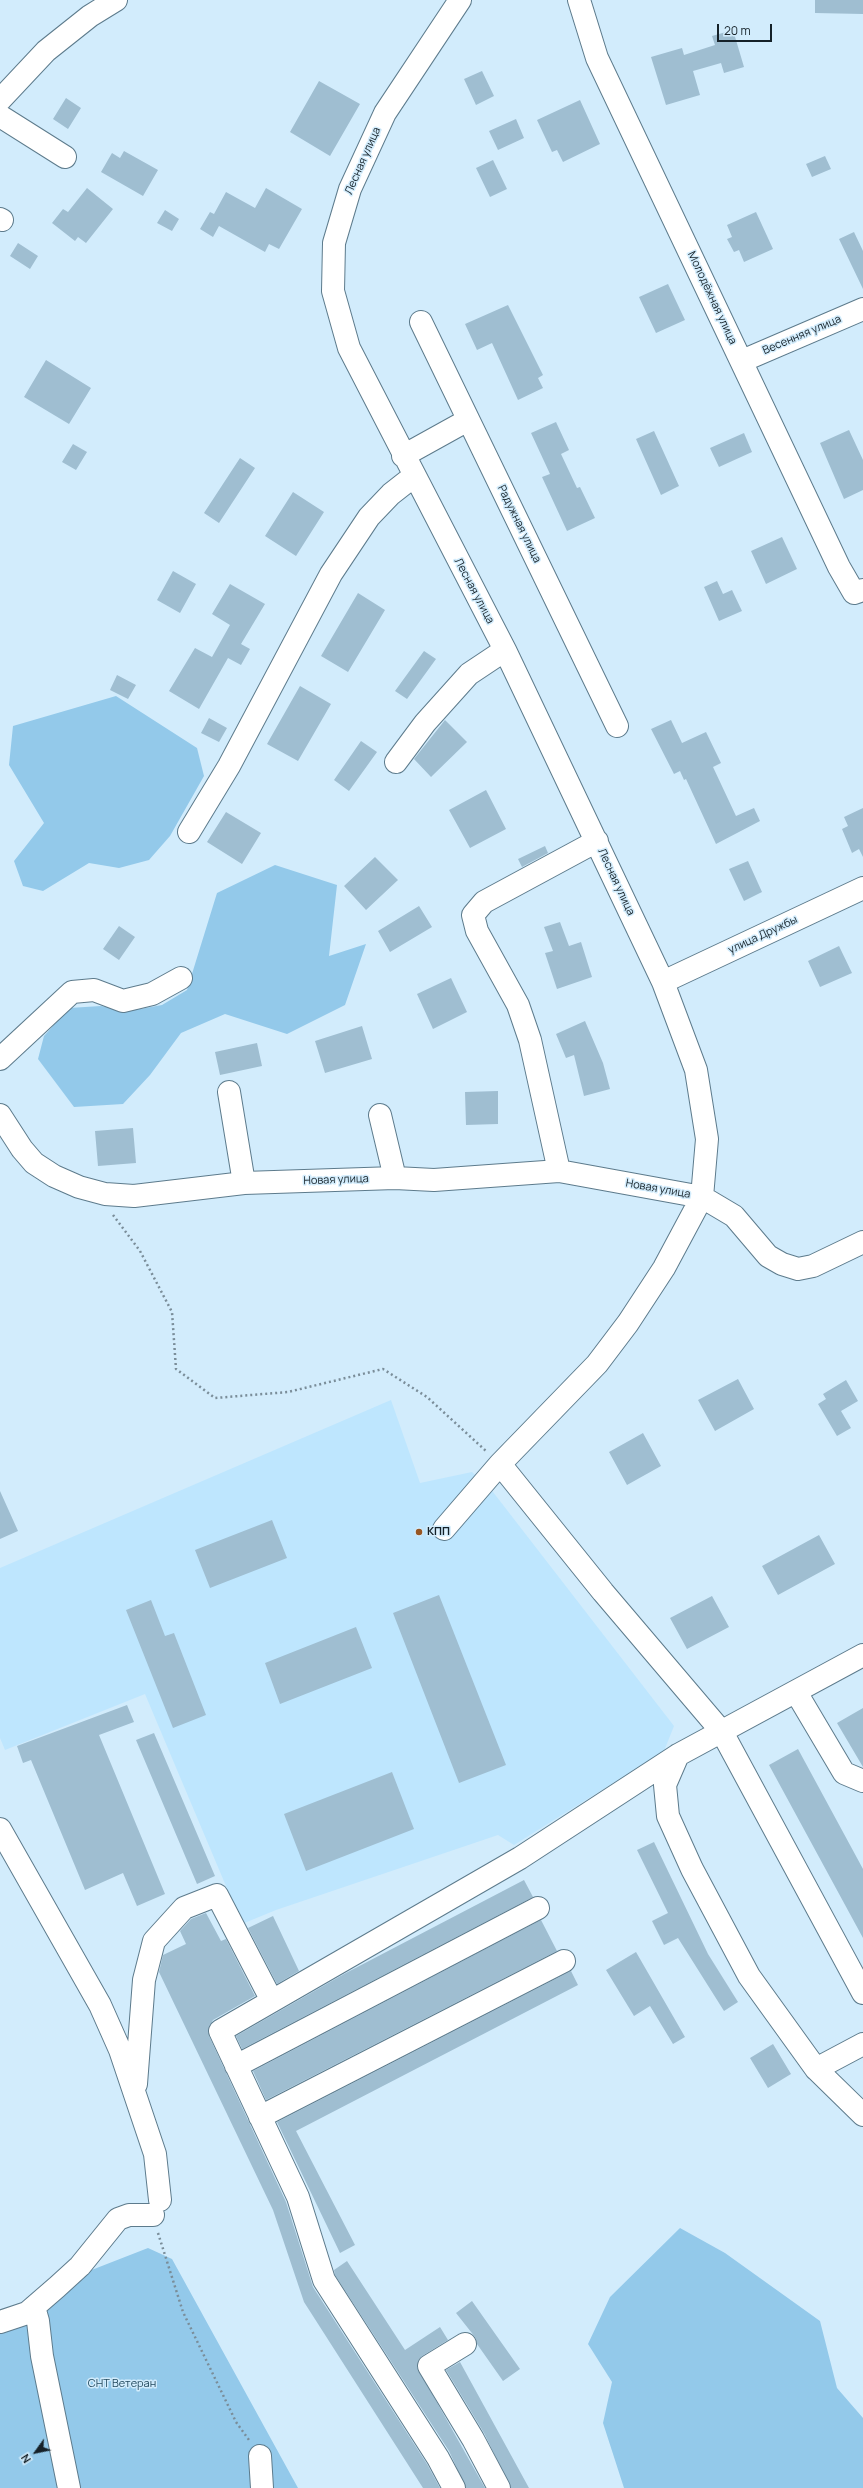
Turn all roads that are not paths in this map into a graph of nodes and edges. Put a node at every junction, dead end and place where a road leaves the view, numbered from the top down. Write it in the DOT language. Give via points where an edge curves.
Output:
graph roads {
  1 [pos="116,0"];
  2 [pos="460,0"];
  3 [pos="579,0"];
  4 [pos="0,100"];
  5 [pos="0,116"];
  6 [pos="65,157"];
  7 [pos="863,309"];
  8 [pos="421,322"];
  9 [pos="742,361"];
  10 [pos="468,420"];
  11 [pos="403,456"];
  12 [pos="414,476"];
  13 [pos="858,591"];
  14 [pos="505,650"];
  15 [pos="617,726"];
  16 [pos="396,762"];
  17 [pos="189,832"];
  18 [pos="598,841"];
  19 [pos="863,888"];
  20 [pos="181,978"];
  21 [pos="663,982"];
  22 [pos="0,1059"];
  23 [pos="230,1092"];
  24 [pos="0,1115"];
  25 [pos="380,1115"];
  26 [pos="559,1171"];
  27 [pos="395,1178"];
  28 [pos="244,1183"];
  29 [pos="702,1197"];
  30 [pos="863,1242"];
  31 [pos="500,1464"];
  32 [pos="444,1528"];
  33 [pos="863,1655"];
  34 [pos="796,1692"];
  35 [pos="722,1732"];
  36 [pos="678,1755"];
  37 [pos="863,1781"];
  38 [pos="0,1829"];
  39 [pos="538,1908"];
  40 [pos="564,1961"];
  41 [pos="863,1992"];
  42 [pos="272,2001"];
  43 [pos="863,2044"];
  44 [pos="236,2066"];
  45 [pos="816,2069"];
  46 [pos="135,2095"];
  47 [pos="863,2115"];
  48 [pos="260,2117"];
  49 [pos="34,2307"];
  50 [pos="0,2322"];
  51 [pos="465,2344"];
  52 [pos="260,2456"];
  53 [pos="69,2488"];
  54 [pos="262,2488"];
  55 [pos="454,2488"];
  56 [pos="499,2488"];
  1 -- 4 [label="street" via="90,16 46,51"];
  2 -- 11 [label="street, Лесная улица" via="385,113 350,189 334,243 333,292 349,348"];
  3 -- 9 [label="street, Молодёжная улица" via="597,58"];
  5 -- 6 [label="street"];
  7 -- 9 [label="street, Весенняя улица"];
  8 -- 10 [label="street, Радужная улица"];
  9 -- 13 [label="street, Молодёжная улица" via="839,567"];
  10 -- 11 [label="street"];
  10 -- 15 [label="street, Радужная улица"];
  11 -- 12 [label="street, Лесная улица"];
  12 -- 14 [label="street, Лесная улица"];
  12 -- 17 [label="street" via="391,494 369,517 331,574 229,766"];
  14 -- 16 [label="street" via="469,674 424,723"];
  14 -- 18 [label="street, Лесная улица"];
  18 -- 21 [label="street, Лесная улица"];
  18 -- 26 [label="street" via="484,902 473,916 477,931 518,1005 530,1040"];
  19 -- 21 [label="street, улица Дружбы"];
  20 -- 22 [label="street" via="152,994 123,1001 94,990 72,992"];
  21 -- 29 [label="street, Лесная улица" via="696,1070 707,1140"];
  23 -- 28 [label="street"];
  24 -- 28 [label="street, Новая улица" via="34,1163 54,1176 94,1191 134,1196"];
  25 -- 27 [label="street"];
  26 -- 27 [label="street, Новая улица" via="434,1180"];
  26 -- 29 [label="street, Новая улица"];
  27 -- 28 [label="street, Новая улица"];
  29 -- 30 [label="street" via="734,1216 768,1256 782,1264 798,1268 812,1266"];
  29 -- 31 [label="street" via="664,1268 597,1364"];
  31 -- 32 [label="street"];
  31 -- 35 [label="street" via="564,1545"];
  33 -- 34 [label="street"];
  34 -- 35 [label="street"];
  34 -- 37 [label="street" via="844,1773"];
  35 -- 36 [label="street"];
  35 -- 41 [label="street"];
  36 -- 42 [label="street" via="520,1858"];
  36 -- 45 [label="street" via="665,1785 671,1823 692,1869 749,1976"];
  38 -- 46 [label="street" via="100,2005 120,2050"];
  39 -- 44 [label="street"];
  40 -- 48 [label="street"];
  42 -- 44 [label="street" via="220,2031"];
  42 -- 46 [label="street" via="217,1895 184,1908 154,1941 144,1980"];
  43 -- 45 [label="street"];
  44 -- 48 [label="street"];
  45 -- 47 [label="street"];
  46 -- 49 [label="street" via="155,2154 156,2208 118,2219 80,2266"];
  48 -- 55 [label="street" via="298,2197 324,2280 438,2458"];
  49 -- 50 [label="street"];
  49 -- 53 [label="street"];
  51 -- 56 [label="street" via="429,2366"];
  52 -- 54 [label="street"];
}
